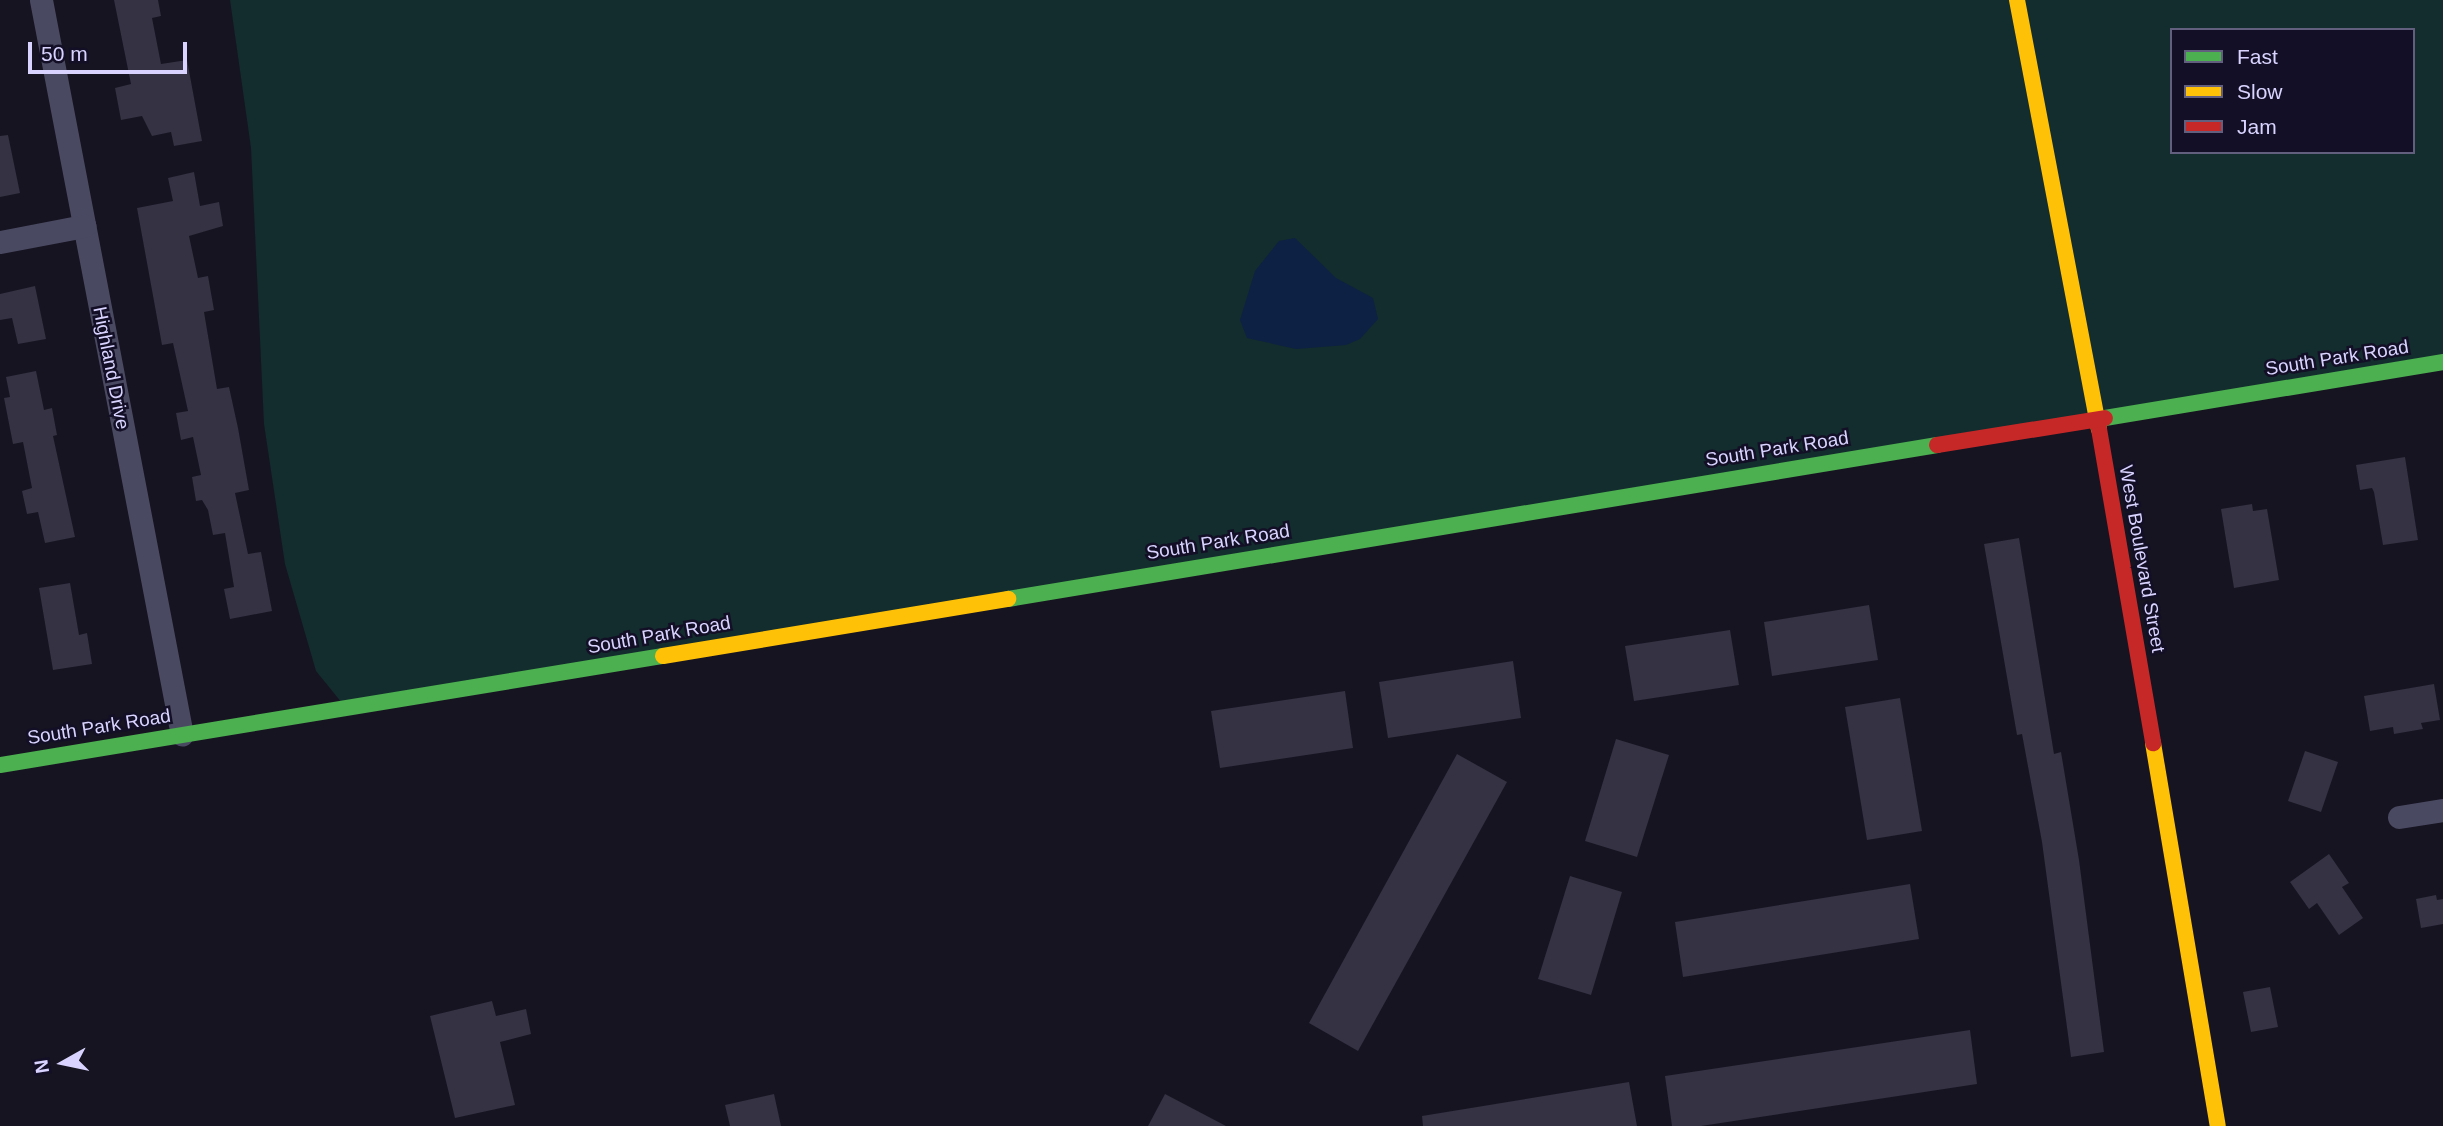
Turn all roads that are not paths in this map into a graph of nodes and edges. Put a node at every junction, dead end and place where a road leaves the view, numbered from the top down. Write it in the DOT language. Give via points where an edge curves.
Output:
graph roads {
  1 [pos="41,0"];
  2 [pos="2017,0"];
  3 [pos="84,226"];
  4 [pos="0,242"];
  5 [pos="2443,362"];
  6 [pos="2096,416"];
  7 [pos="182,736"];
  8 [pos="0,765"];
  9 [pos="2443,810"];
  10 [pos="2399,817"];
  11 [pos="2218,1126"];
  1 -- 3 [label="street, Highland Drive"];
  2 -- 6 [label="street, West Boulevard Street"];
  3 -- 4 [label="street"];
  3 -- 7 [label="street, Highland Drive"];
  5 -- 6 [label="street, South Park Road"];
  6 -- 7 [label="street, South Park Road"];
  6 -- 11 [label="street, West Boulevard Street"];
  7 -- 8 [label="street, South Park Road"];
  9 -- 10 [label="street"];
}
